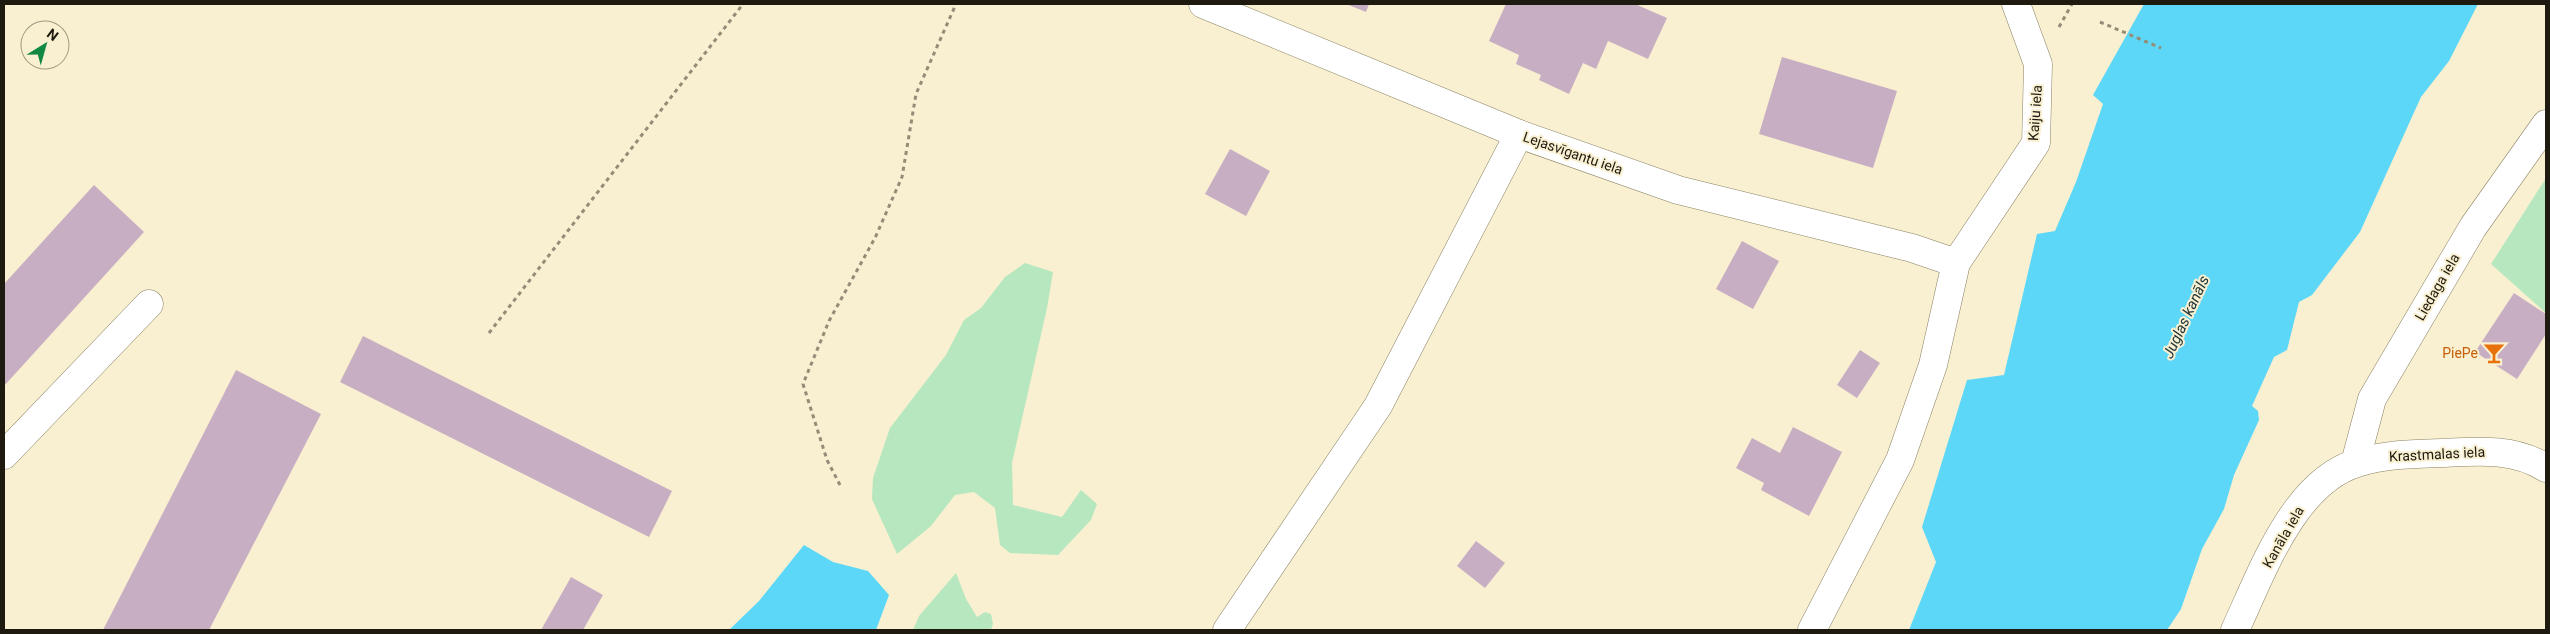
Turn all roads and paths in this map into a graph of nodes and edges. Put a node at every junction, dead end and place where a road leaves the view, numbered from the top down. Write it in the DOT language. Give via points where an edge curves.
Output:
graph roads {
  1 [pos="744,4"];
  2 [pos="956,4"];
  3 [pos="1203,4"];
  4 [pos="2016,4"];
  5 [pos="2100,22"];
  6 [pos="2161,48"];
  7 [pos="2546,124"];
  8 [pos="1519,134"];
  9 [pos="1956,263"];
  10 [pos="149,304"];
  11 [pos="489,333"];
  12 [pos="4,455"];
  13 [pos="2355,463"];
  14 [pos="2546,468"];
  15 [pos="840,485"];
  16 [pos="1227,630"];
  17 [pos="1812,630"];
  18 [pos="2235,630"];
  1 -- 11 [label="path"];
  2 -- 15 [label="path" via="916,94 902,177 875,238 829,321 803,384 827,460"];
  3 -- 8 [label="street, Lejasvīgantu iela"];
  4 -- 9 [label="street, Kaiju iela" via="2038,64 2036,143"];
  5 -- 6 [label="path"];
  7 -- 13 [label="street, Liedaga iela" via="2473,226 2372,399"];
  8 -- 9 [label="street, Lejasvīgantu iela" via="1678,190 1912,248"];
  8 -- 16 [label="street" via="1378,406"];
  9 -- 17 [label="street" via="1933,365 1900,460"];
  10 -- 12 [label="street"];
  13 -- 14 [label="street, Krastmalas iela" via="2388,456 2489,450 2531,458"];
  13 -- 18 [label="street, Kanāla iela" via="2329,476 2288,522"];
}
